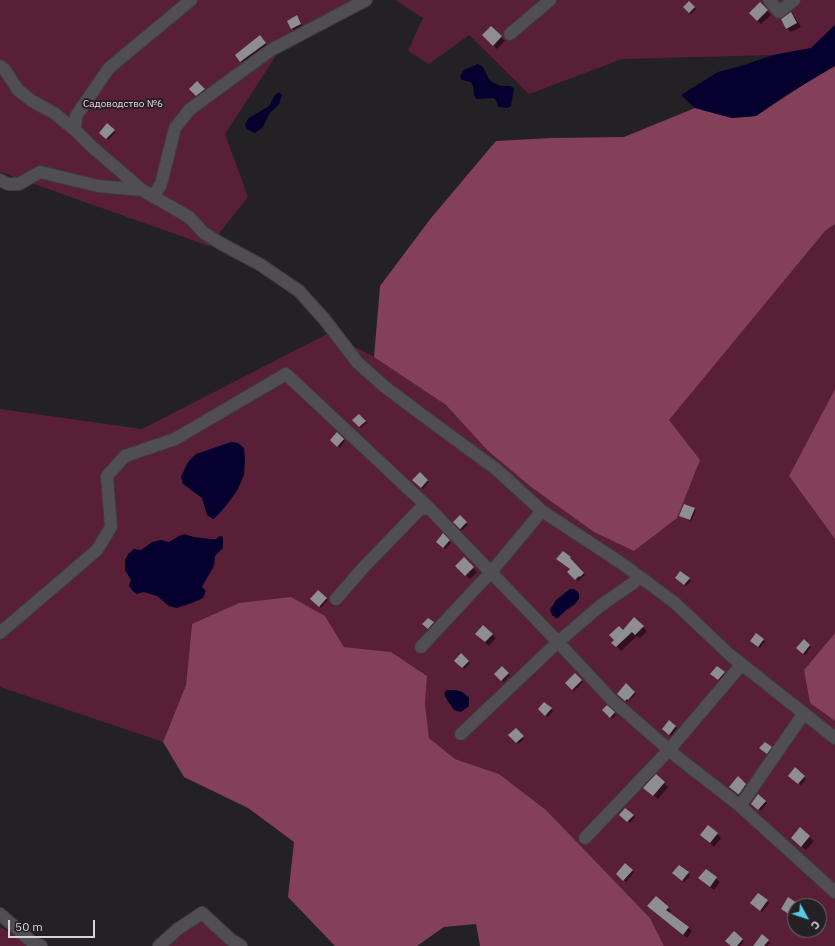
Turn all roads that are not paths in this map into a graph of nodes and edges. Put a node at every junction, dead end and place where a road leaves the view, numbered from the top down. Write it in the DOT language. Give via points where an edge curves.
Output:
graph roads {
  1 [pos="191,0"];
  2 [pos="366,0"];
  3 [pos="550,0"];
  4 [pos="769,0"];
  5 [pos="794,0"];
  6 [pos="510,34"];
  7 [pos="0,66"];
  8 [pos="75,130"];
  9 [pos="0,180"];
  10 [pos="142,190"];
  11 [pos="153,197"];
  12 [pos="430,509"];
  13 [pos="542,511"];
  14 [pos="491,572"];
  15 [pos="639,576"];
  16 [pos="336,599"];
  17 [pos="0,633"];
  18 [pos="558,642"];
  19 [pos="421,647"];
  20 [pos="742,664"];
  21 [pos="804,713"];
  22 [pos="461,734"];
  23 [pos="835,738"];
  24 [pos="669,750"];
  25 [pos="740,806"];
  26 [pos="585,838"];
  27 [pos="835,892"];
  28 [pos="0,914"];
  29 [pos="227,943"];
  30 [pos="34,945"];
  31 [pos="159,946"];
  32 [pos="241,946"];
  1 -- 8 [label="lane" via="109,68 76,116"];
  2 -- 11 [label="lane" via="271,50 189,110 175,128 161,184"];
  3 -- 6 [label="lane"];
  4 -- 5 [label="lane" via="779,12"];
  7 -- 8 [label="lane" via="18,90"];
  8 -- 10 [label="lane"];
  9 -- 10 [label="lane" via="8,184 19,184 40,172 98,186"];
  10 -- 11 [label="lane"];
  11 -- 13 [label="lane" via="189,217 204,233 261,265 299,291 357,362 385,387 496,469"];
  12 -- 14 [label="lane"];
  12 -- 16 [label="lane" via="421,508"];
  12 -- 17 [label="lane" via="286,374 175,439 125,456 107,476 111,527 97,550"];
  13 -- 14 [label="lane"];
  13 -- 15 [label="lane"];
  14 -- 18 [label="lane"];
  14 -- 19 [label="lane"];
  15 -- 18 [label="lane"];
  15 -- 20 [label="lane" via="675,603"];
  18 -- 22 [label="lane"];
  18 -- 24 [label="lane" via="611,699"];
  20 -- 21 [label="lane"];
  20 -- 24 [label="lane"];
  21 -- 23 [label="lane"];
  21 -- 25 [label="lane"];
  24 -- 25 [label="lane"];
  24 -- 26 [label="lane"];
  25 -- 27 [label="lane"];
  28 -- 30 [label="lane"];
  29 -- 31 [label="lane" via="202,913"];
  29 -- 32 [label="lane"];
}
